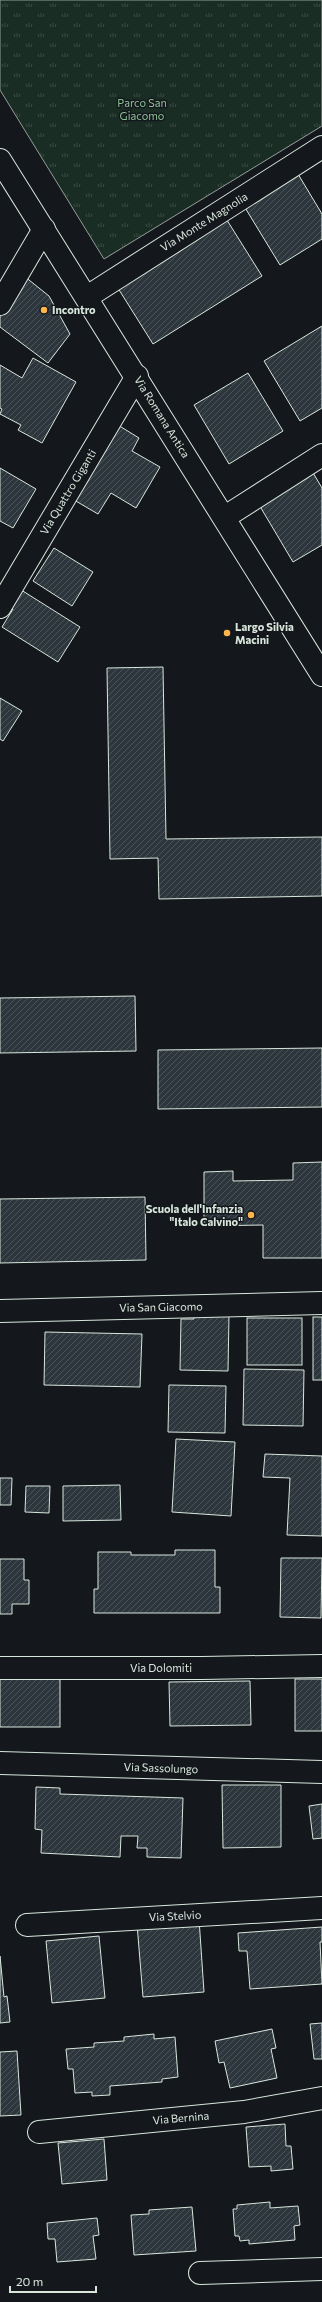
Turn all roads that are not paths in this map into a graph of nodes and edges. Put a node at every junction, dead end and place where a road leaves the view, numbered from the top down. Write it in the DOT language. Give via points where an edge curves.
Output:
graph roads {
  1 [pos="322,147"];
  2 [pos="0,160"];
  3 [pos="44,229"];
  4 [pos="87,297"];
  5 [pos="0,304"];
  6 [pos="136,376"];
  7 [pos="322,455"];
  8 [pos="225,517"];
  9 [pos="0,607"];
  10 [pos="322,674"];
  11 [pos="322,1303"];
  12 [pos="0,1311"];
  13 [pos="322,1666"];
  14 [pos="0,1668"];
  15 [pos="0,1763"];
  16 [pos="322,1772"];
  17 [pos="322,1908"];
  18 [pos="27,1925"];
  19 [pos="322,2098"];
  20 [pos="39,2132"];
  21 [pos="322,2269"];
  22 [pos="200,2273"];
  1 -- 4 [label="street, Via Monte Magnolia"];
  2 -- 3 [label="street, Via Romana Antica"];
  3 -- 4 [label="street, Via Romana Antica"];
  3 -- 5 [label="street"];
  4 -- 6 [label="street, Via Romana Antica"];
  6 -- 8 [label="street, Via Romana Antica"];
  6 -- 9 [label="street, Via Quattro Giganti"];
  7 -- 8 [label="street"];
  8 -- 10 [label="street, Via Romana Antica"];
  11 -- 12 [label="street, Via San Giacomo"];
  13 -- 14 [label="street, Via Dolomiti"];
  15 -- 16 [label="street, Via Sassolungo"];
  17 -- 18 [label="street, Via Stelvio"];
  19 -- 20 [label="street, Via Bernina" via="244,2112"];
  21 -- 22 [label="street"];
}
